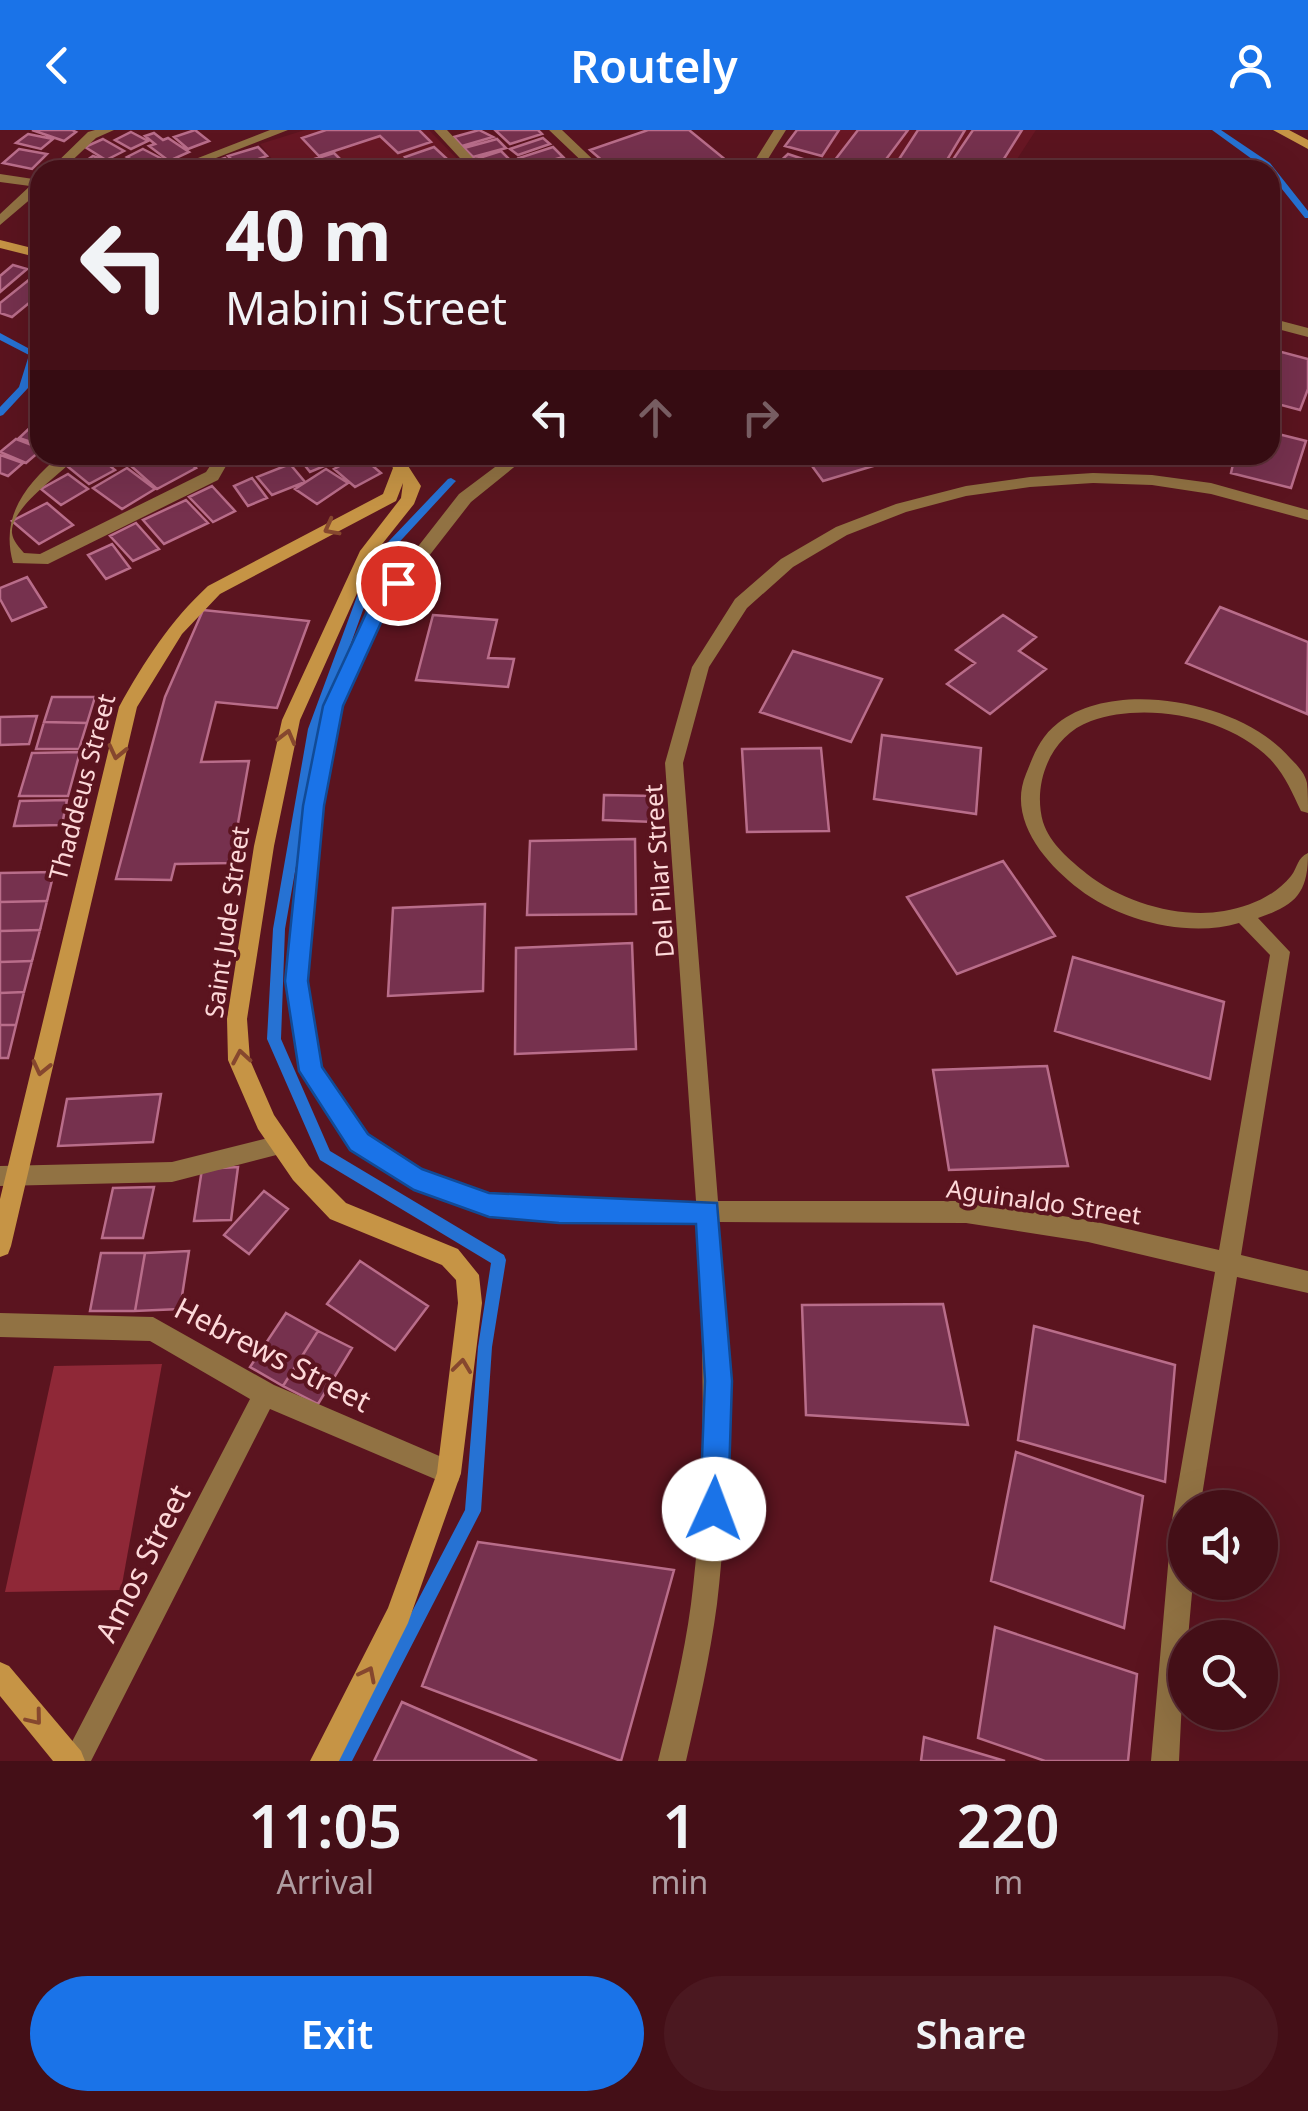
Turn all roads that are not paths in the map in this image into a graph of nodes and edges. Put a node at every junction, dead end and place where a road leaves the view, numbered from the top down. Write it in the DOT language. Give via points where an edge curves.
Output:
graph roads {
  1 [pos="108,130"];
  2 [pos="282,130"];
  3 [pos="440,130"];
  4 [pos="780,130"];
  5 [pos="1279,130"];
  6 [pos="562,131"];
  7 [pos="1308,145"];
  8 [pos="66,160"];
  9 [pos="200,160"];
  10 [pos="468,160"];
  11 [pos="589,160"];
  12 [pos="762,160"];
  13 [pos="0,178"];
  14 [pos="30,182"];
  15 [pos="30,193"];
  16 [pos="0,221"];
  17 [pos="0,244"];
  18 [pos="30,252"];
  19 [pos="1280,325"];
  20 [pos="1308,333"];
  21 [pos="59,465"];
  22 [pos="218,465"];
  23 [pos="396,465"];
  24 [pos="399,465"];
  25 [pos="508,465"];
  26 [pos="1308,515"];
  27 [pos="1308,806"];
  28 [pos="1308,861"];
  29 [pos="1244,918"];
  30 [pos="280,1145"];
  31 [pos="8,1176"];
  32 [pos="708,1212"];
  33 [pos="0,1246"];
  34 [pos="1230,1262"];
  35 [pos="1308,1282"];
  36 [pos="0,1325"];
  37 [pos="265,1394"];
  38 [pos="449,1473"];
  39 [pos="1190,1490"];
  40 [pos="1179,1600"];
  41 [pos="0,1675"];
  42 [pos="74,1761"];
  43 [pos="324,1761"];
  44 [pos="672,1761"];
  45 [pos="1166,1761"];
  1 -- 8 [label="street" via="92,135"];
  2 -- 9 [label="street"];
  3 -- 10 [label="street"];
  4 -- 12 [label="street"];
  5 -- 7 [label="street"];
  6 -- 11 [label="street"];
  13 -- 14 [label="street"];
  15 -- 16 [label="street"];
  17 -- 18 [label="street"];
  19 -- 20 [label="street"];
  21 -- 22 [label="street" via="4,524 4,537 19,559 42,560 212,476"];
  23 -- 31 [label="street, Thaddeus Street, one-way" via="390,496 214,590 164,642 128,707"];
  30 -- 24 [label="street, Saint Jude Street, one-way" via="239,1060 237,1019 264,846 291,720 314,662 368,551 413,486"];
  25 -- 32 [label="street, Aguinaldo Street" via="465,498 376,612 333,706 314,806 297,981 311,1071 359,1142 414,1178 489,1205"];
  26 -- 32 [label="street, Del Pilar Street" via="1154,480 1018,480 904,506 854,526 767,582 734,616 707,653 674,764"];
  27 -- 29 [label="street" via="1286,766 1252,736 1168,705 1124,704 1085,715 1054,735 1035,763 1029,798 1040,834 1065,868 1102,898 1149,917 1198,924"];
  28 -- 29 [label="street" via="1282,899"];
  29 -- 34 [label="street" via="1280,952"];
  30 -- 31 [label="street" via="172,1172"];
  38 -- 30 [label="street, Saint Jude Street, one-way" via="470,1303 467,1275 450,1258 338,1211"];
  31 -- 33 [label="street, Thaddeus Street"];
  32 -- 34 [label="street, Aguinaldo Street" via="966,1212 1088,1230"];
  32 -- 44 [label="street, Del Pilar Street" via="718,1381 714,1509 698,1644"];
  34 -- 35 [label="street, Aguinaldo Street"];
  34 -- 39 [label="street"];
  36 -- 37 [label="street, Hebrews Street" via="153,1329"];
  37 -- 38 [label="street, Hebrews Street"];
  37 -- 42 [label="street, Amos Street"];
  43 -- 38 [label="street, Saint Jude Street, one-way" via="399,1614"];
  40 -- 45 [label="street"];
  41 -- 42 [label="street, one-way"];
}
